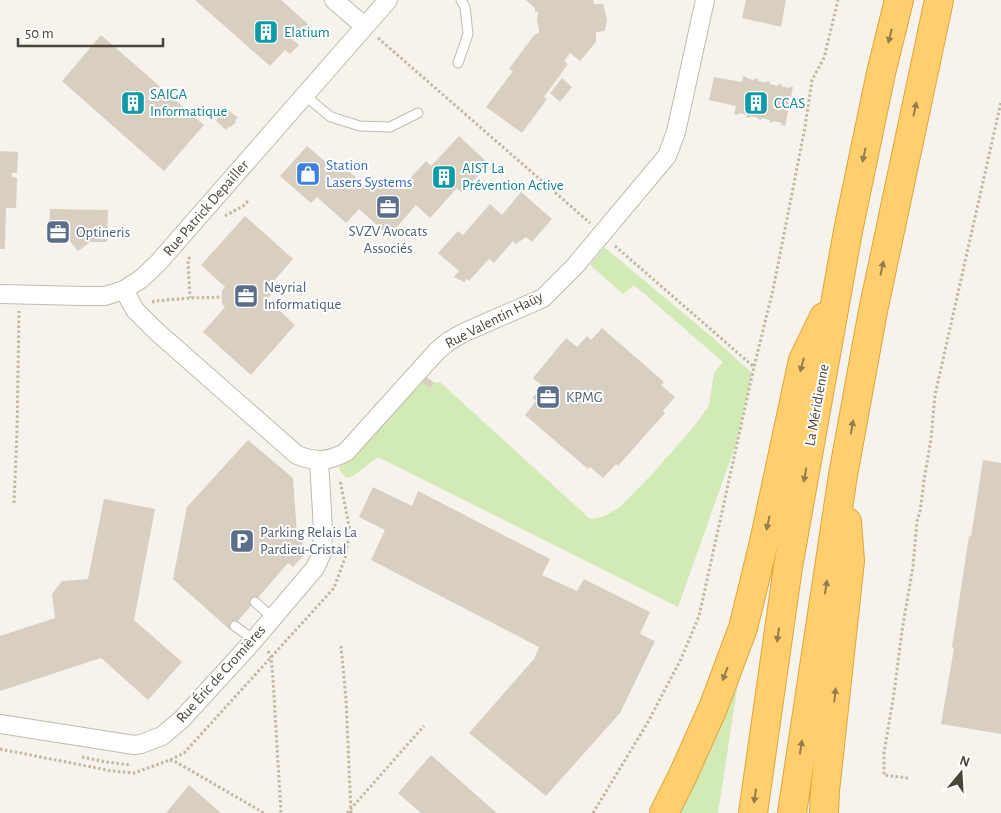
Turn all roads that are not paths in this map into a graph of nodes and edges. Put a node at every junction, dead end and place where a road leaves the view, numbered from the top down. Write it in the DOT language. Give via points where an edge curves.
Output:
graph roads {
  1 [pos="334,0"];
  2 [pos="388,0"];
  3 [pos="461,0"];
  4 [pos="706,0"];
  5 [pos="899,0"];
  6 [pos="939,0"];
  7 [pos="364,26"];
  8 [pos="458,63"];
  9 [pos="304,95"];
  10 [pos="418,113"];
  11 [pos="838,289"];
  12 [pos="124,290"];
  13 [pos="0,294"];
  14 [pos="319,460"];
  15 [pos="843,475"];
  16 [pos="255,602"];
  17 [pos="272,618"];
  18 [pos="235,626"];
  19 [pos="254,640"];
  20 [pos="0,724"];
  21 [pos="664,813"];
  22 [pos="753,813"];
  23 [pos="792,813"];
  24 [pos="824,813"];
  1 -- 7 [label="street"];
  2 -- 7 [label="street, Rue Patrick Depailler"];
  3 -- 8 [label="lane" via="465,6 468,34"];
  4 -- 14 [label="street, Rue Valentin Haüy" via="676,132 667,156 628,204 543,298 449,341 437,350 346,452 336,458"];
  5 -- 11 [label="highway, La Méridienne, one-way" via="881,72"];
  15 -- 6 [label="highway, one-way" via="873,311"];
  7 -- 9 [label="street, Rue Patrick Depailler"];
  9 -- 10 [label="lane" via="331,117 360,126 390,127"];
  9 -- 12 [label="street, Rue Patrick Depailler" via="158,263"];
  11 -- 21 [label="highway, one-way" via="803,360 743,628 713,708"];
  11 -- 22 [label="highway, La Méridienne, one-way" via="788,568"];
  12 -- 13 [label="street, Rue Patrick Depailler" via="105,296"];
  12 -- 14 [label="street, Rue Valentin Haüy" via="135,310 156,331 244,409 297,455"];
  14 -- 17 [label="street, Rue Éric de Cromières" via="322,552 315,568"];
  23 -- 15 [label="highway, one-way"];
  24 -- 15 [label="highway, one-way" via="850,561"];
  16 -- 17 [label="lane"];
  17 -- 19 [label="street, Rue Éric de Cromières"];
  18 -- 19 [label="lane"];
  19 -- 20 [label="street, Rue Éric de Cromières" via="182,719 162,736 150,741 134,745"];
}
